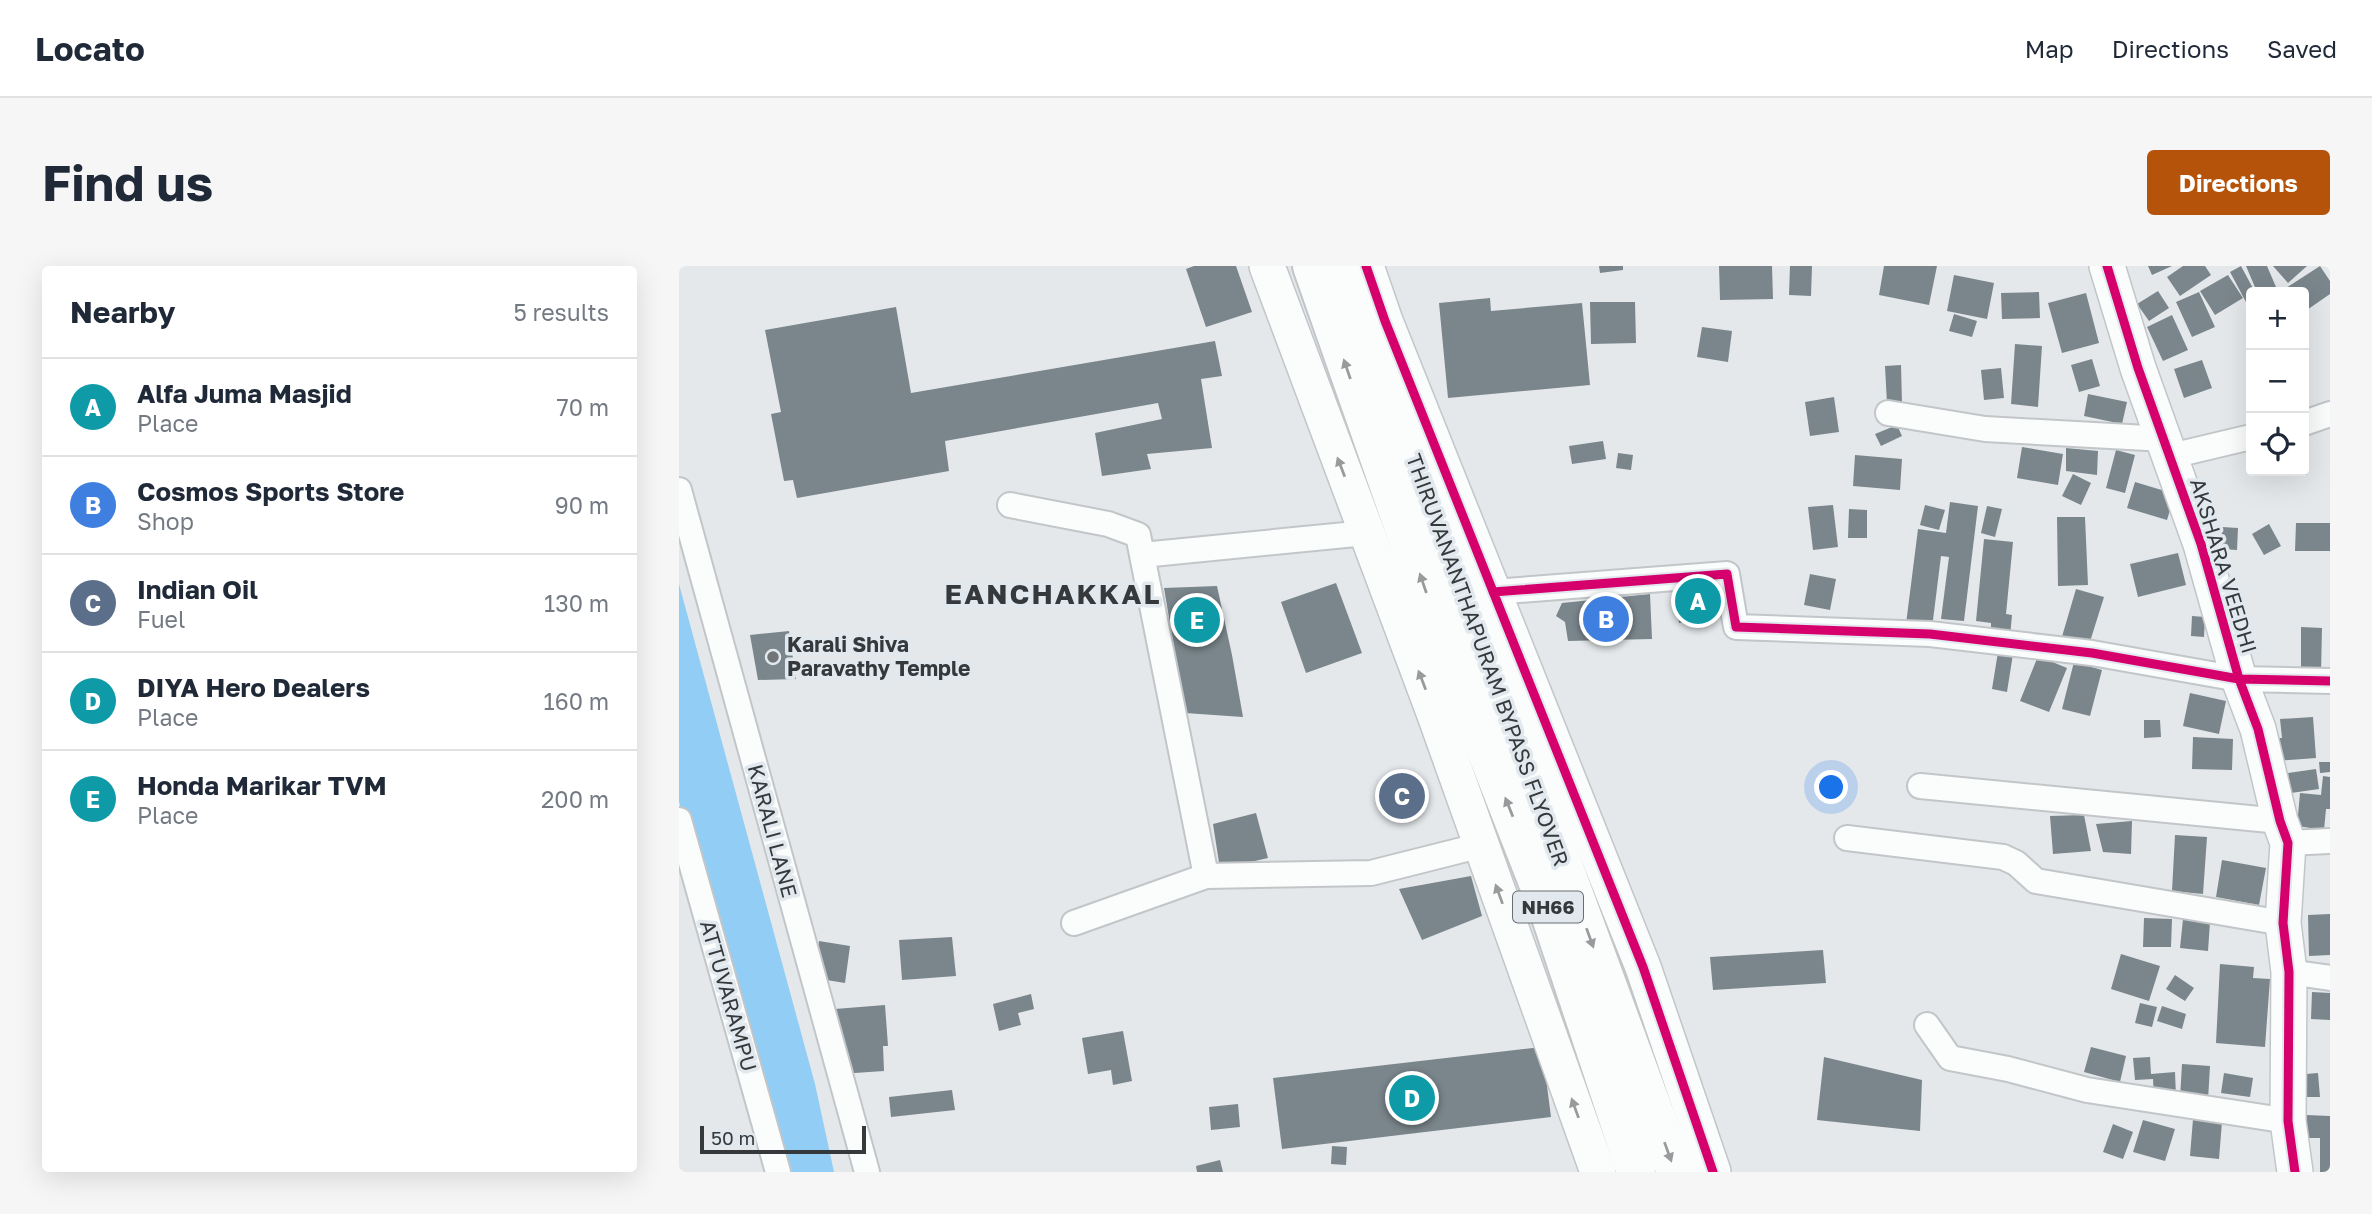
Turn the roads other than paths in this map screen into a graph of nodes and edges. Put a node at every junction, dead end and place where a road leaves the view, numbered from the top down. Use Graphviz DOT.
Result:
graph roads {
  1 [pos="1268,266"];
  2 [pos="1312,266"];
  3 [pos="1343,266"];
  4 [pos="1366,266"];
  5 [pos="2107,266"];
  6 [pos="1888,413"];
  7 [pos="2330,414"];
  8 [pos="2309,421"];
  9 [pos="2246,438"];
  10 [pos="2168,447"];
  11 [pos="679,490"];
  12 [pos="1010,505"];
  13 [pos="1366,533"];
  14 [pos="1142,555"];
  15 [pos="1493,592"];
  16 [pos="2239,679"];
  17 [pos="2330,681"];
  18 [pos="1920,786"];
  19 [pos="679,820"];
  20 [pos="2284,832"];
  21 [pos="1847,838"];
  22 [pos="2330,841"];
  23 [pos="1482,845"];
  24 [pos="1206,876"];
  25 [pos="1074,923"];
  26 [pos="2283,923"];
  27 [pos="2289,972"];
  28 [pos="2330,978"];
  29 [pos="1927,1025"];
  30 [pos="2288,1121"];
  31 [pos="778,1172"];
  32 [pos="867,1172"];
  33 [pos="1598,1172"];
  34 [pos="1636,1172"];
  35 [pos="1676,1172"];
  36 [pos="1713,1172"];
  37 [pos="2295,1172"];
  13 -- 1 [label="street, one-way"];
  34 -- 2 [label="highway, THIRUVANANTHAPURAM BYPASS FLYOVER / NH66, one-way"];
  3 -- 35 [label="highway, THIRUVANANTHAPURAM BYPASS FLYOVER / NH66, one-way"];
  4 -- 15 [label="street"];
  5 -- 10 [label="street, AKSHARA VEEDHI"];
  6 -- 10 [label="street"];
  7 -- 8 [label="street"];
  9 -- 10 [label="street"];
  10 -- 16 [label="street, AKSHARA VEEDHI"];
  11 -- 32 [label="street, KARALI LANE"];
  12 -- 14 [label="street"];
  13 -- 14 [label="street"];
  23 -- 13 [label="street, one-way"];
  14 -- 24 [label="street"];
  15 -- 16 [label="street"];
  15 -- 36 [label="street"];
  16 -- 17 [label="street"];
  16 -- 20 [label="street, AKSHARA VEEDHI"];
  18 -- 20 [label="street"];
  19 -- 31 [label="street, ATTUVARAMPU"];
  20 -- 22 [label="street"];
  20 -- 26 [label="street, AKSHARA VEEDHI"];
  21 -- 26 [label="street"];
  23 -- 24 [label="street"];
  33 -- 23 [label="street, one-way"];
  24 -- 25 [label="street"];
  26 -- 27 [label="street, AKSHARA VEEDHI"];
  27 -- 28 [label="street"];
  27 -- 30 [label="street, AKSHARA VEEDHI"];
  29 -- 30 [label="street"];
  30 -- 37 [label="street, AKSHARA VEEDHI"];
}
